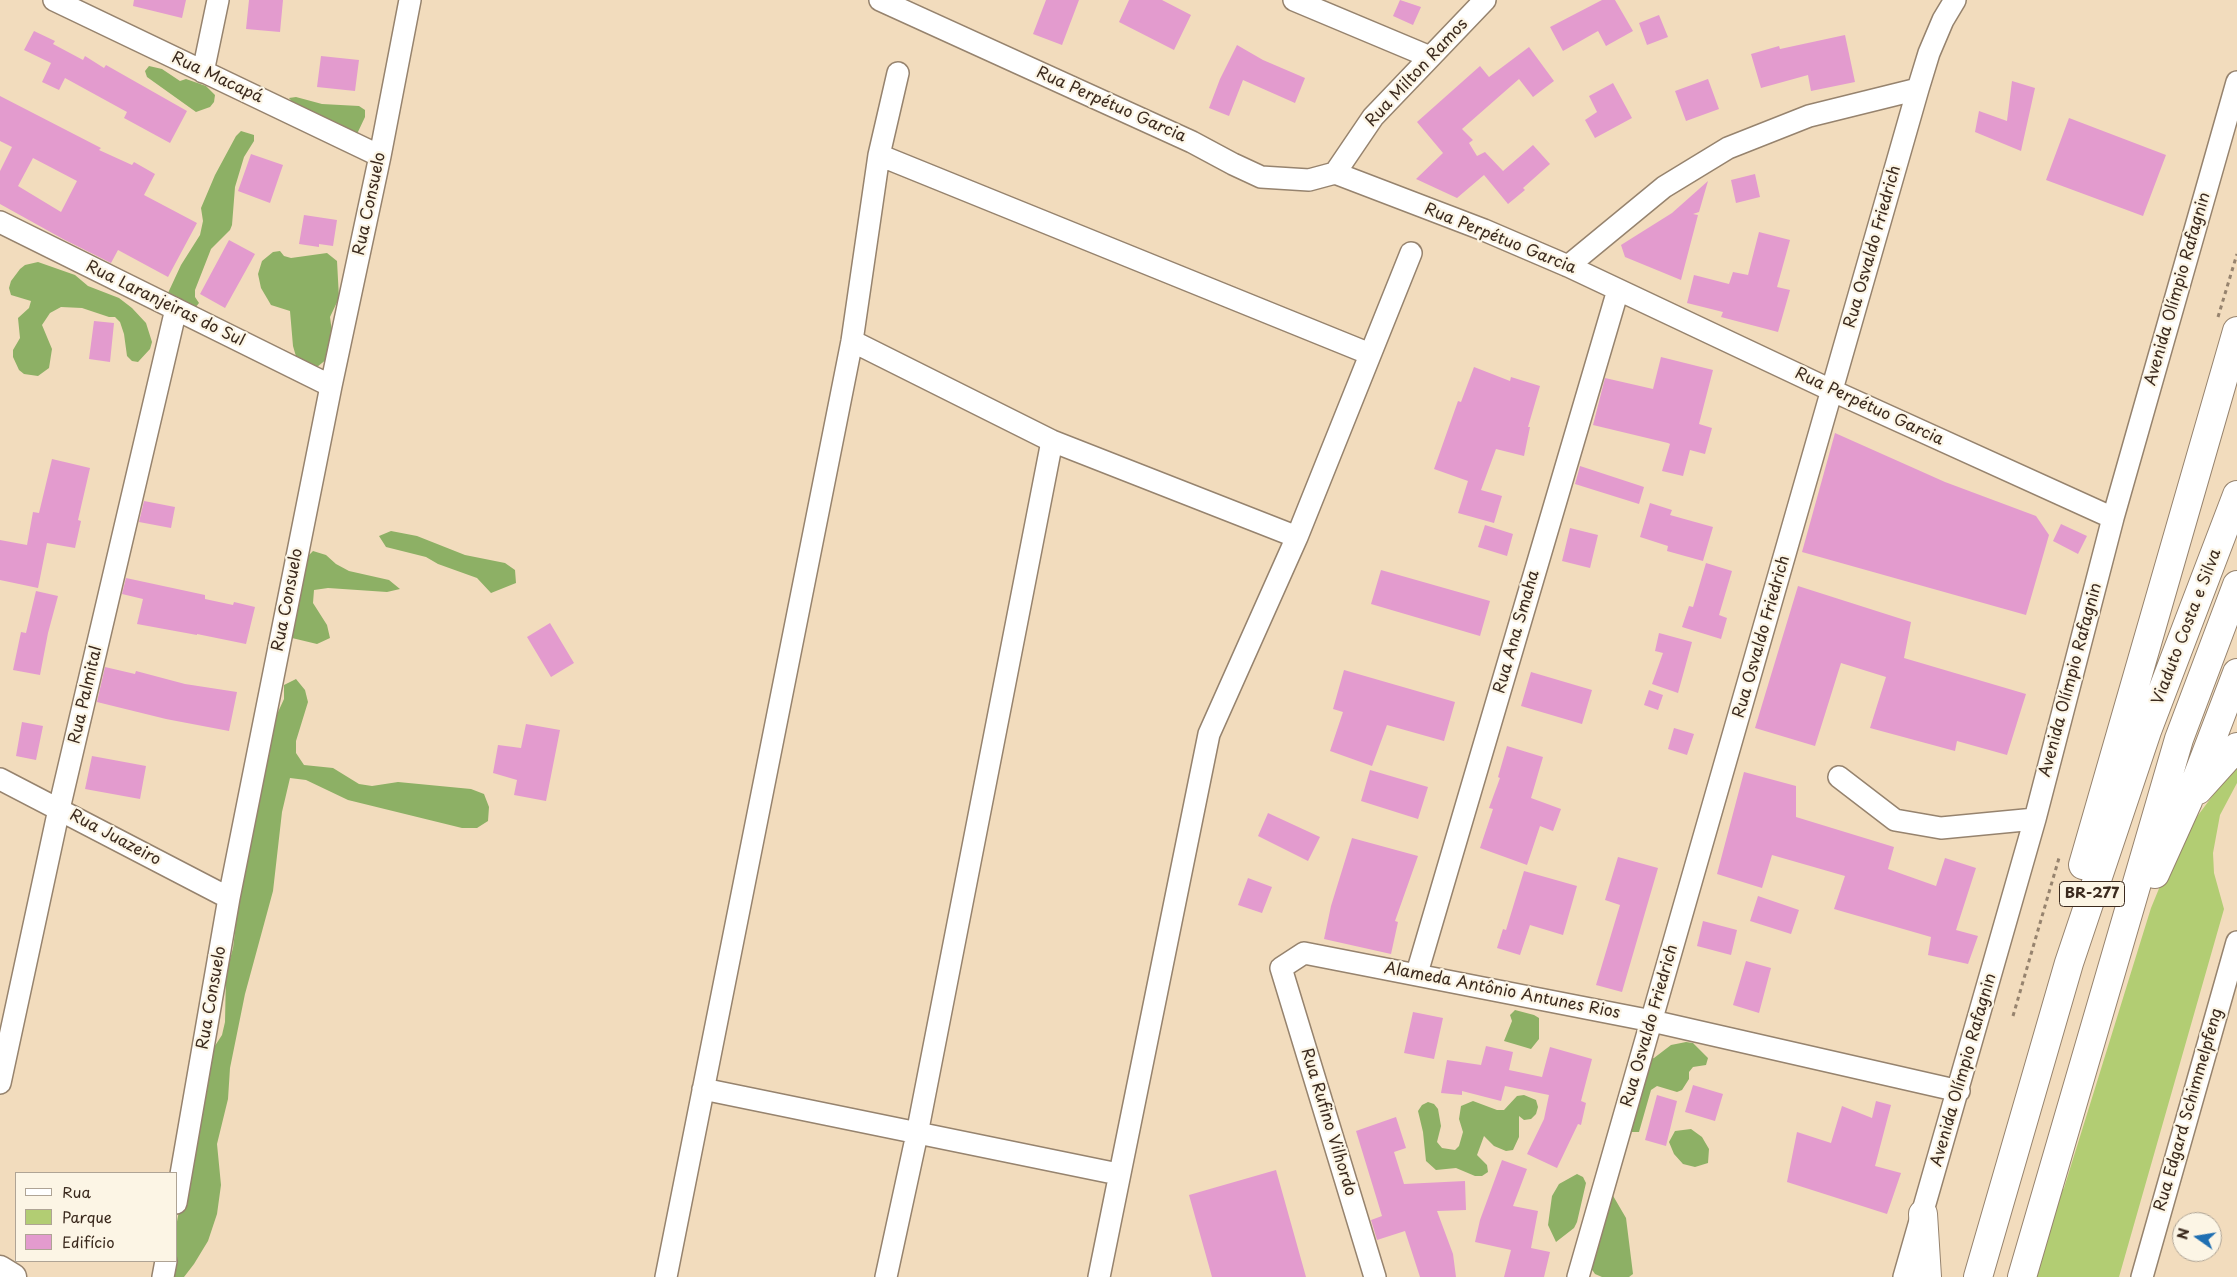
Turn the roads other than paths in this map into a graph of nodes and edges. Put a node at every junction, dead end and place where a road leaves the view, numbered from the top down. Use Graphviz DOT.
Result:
graph roads {
  1 [pos="54,0"];
  2 [pos="218,0"];
  3 [pos="410,0"];
  4 [pos="880,0"];
  5 [pos="1294,0"];
  6 [pos="1486,0"];
  7 [pos="1955,0"];
  8 [pos="1430,57"];
  9 [pos="203,72"];
  10 [pos="898,73"];
  11 [pos="2237,82"];
  12 [pos="1918,89"];
  13 [pos="879,155"];
  14 [pos="380,156"];
  15 [pos="1335,173"];
  16 [pos="0,222"];
  17 [pos="1410,253"];
  18 [pos="1568,266"];
  19 [pos="1618,290"];
  20 [pos="176,309"];
  21 [pos="2237,331"];
  22 [pos="852,341"];
  23 [pos="1370,354"];
  24 [pos="331,386"];
  25 [pos="1833,391"];
  26 [pos="1052,441"];
  27 [pos="2237,495"];
  28 [pos="2113,518"];
  29 [pos="1297,537"];
  30 [pos="2237,585"];
  31 [pos="2237,673"];
  32 [pos="2237,747"];
  33 [pos="1839,778"];
  34 [pos="0,779"];
  35 [pos="2188,801"];
  36 [pos="60,809"];
  37 [pos="2035,819"];
  38 [pos="229,898"];
  39 [pos="2237,942"];
  40 [pos="2118,954"];
  41 [pos="2069,963"];
  42 [pos="1281,968"];
  43 [pos="1416,973"];
  44 [pos="1652,1020"];
  45 [pos="0,1082"];
  46 [pos="703,1089"];
  47 [pos="1959,1092"];
  48 [pos="917,1134"];
  49 [pos="1118,1174"];
  50 [pos="178,1191"];
  51 [pos="1923,1214"];
  52 [pos="166,1262"];
  53 [pos="0,1269"];
  54 [pos="13,1277"];
  55 [pos="163,1277"];
  56 [pos="666,1277"];
  57 [pos="886,1277"];
  58 [pos="1099,1277"];
  59 [pos="1375,1277"];
  60 [pos="1578,1277"];
  61 [pos="1904,1277"];
  62 [pos="1926,1277"];
  63 [pos="1978,1277"];
  64 [pos="2022,1277"];
  65 [pos="2142,1277"];
  1 -- 9 [label="street, Rua Macapá"];
  2 -- 9 [label="street"];
  3 -- 14 [label="street, Rua Consuelo"];
  4 -- 15 [label="street, Rua Perpétuo Garcia"];
  5 -- 8 [label="street"];
  6 -- 8 [label="street, Rua Milton Ramos"];
  7 -- 12 [label="street, Rua Osvaldo Friedrich"];
  8 -- 15 [label="street, Rua Milton Ramos"];
  9 -- 14 [label="street, Rua Macapá"];
  10 -- 13 [label="street"];
  11 -- 28 [label="street, Avenida Olímpio Rafagnin"];
  12 -- 18 [label="street"];
  12 -- 25 [label="street, Rua Osvaldo Friedrich"];
  13 -- 22 [label="street"];
  13 -- 23 [label="street"];
  14 -- 24 [label="street, Rua Consuelo"];
  15 -- 18 [label="street, Rua Perpétuo Garcia"];
  16 -- 20 [label="street, Rua Laranjeiras do Sul"];
  17 -- 23 [label="street"];
  18 -- 19 [label="street, Rua Perpétuo Garcia"];
  19 -- 25 [label="street, Rua Perpétuo Garcia"];
  19 -- 43 [label="street, Rua Ana Smaha"];
  20 -- 24 [label="street, Rua Laranjeiras do Sul"];
  20 -- 36 [label="street, Rua Palmital"];
  21 -- 41 [label="highway"];
  22 -- 26 [label="street"];
  22 -- 46 [label="street"];
  23 -- 29 [label="street"];
  24 -- 38 [label="street, Rua Consuelo"];
  25 -- 28 [label="street, Rua Perpétuo Garcia"];
  25 -- 44 [label="street, Rua Osvaldo Friedrich"];
  26 -- 29 [label="street"];
  26 -- 48 [label="street"];
  27 -- 41 [label="highway, Viaduto Costa e Silva / BR-277"];
  28 -- 37 [label="street, Avenida Olímpio Rafagnin"];
  29 -- 49 [label="street"];
  30 -- 40 [label="highway, Viaduto Costa e Silva / BR-277"];
  31 -- 35 [label="highway"];
  32 -- 35 [label="highway"];
  33 -- 37 [label="street"];
  34 -- 36 [label="street, Rua Juazeiro"];
  35 -- 40 [label="highway"];
  36 -- 38 [label="street, Rua Juazeiro"];
  36 -- 45 [label="street, Rua Palmital"];
  37 -- 47 [label="street, Avenida Olímpio Rafagnin"];
  38 -- 50 [label="street, Rua Consuelo"];
  39 -- 65 [label="street, Rua Edgard Schimmelpfeng"];
  40 -- 64 [label="highway, BR-277"];
  41 -- 63 [label="highway, BR-277"];
  42 -- 43 [label="street, Alameda Antônio Antunes Rios"];
  42 -- 59 [label="street, Rua Rufino Vilhordo"];
  43 -- 44 [label="street, Alameda Antônio Antunes Rios"];
  44 -- 47 [label="street, Alameda Antônio Antunes Rios"];
  44 -- 60 [label="street, Rua Osvaldo Friedrich"];
  46 -- 48 [label="street"];
  46 -- 56 [label="street"];
  47 -- 51 [label="street, Avenida Olímpio Rafagnin"];
  48 -- 49 [label="street"];
  48 -- 57 [label="street"];
  49 -- 58 [label="street"];
  51 -- 61 [label="street, Avenida Olímpio Rafagnin"];
  51 -- 62 [label="highway"];
  52 -- 55 [label="street"];
  53 -- 54 [label="main road"];
}
